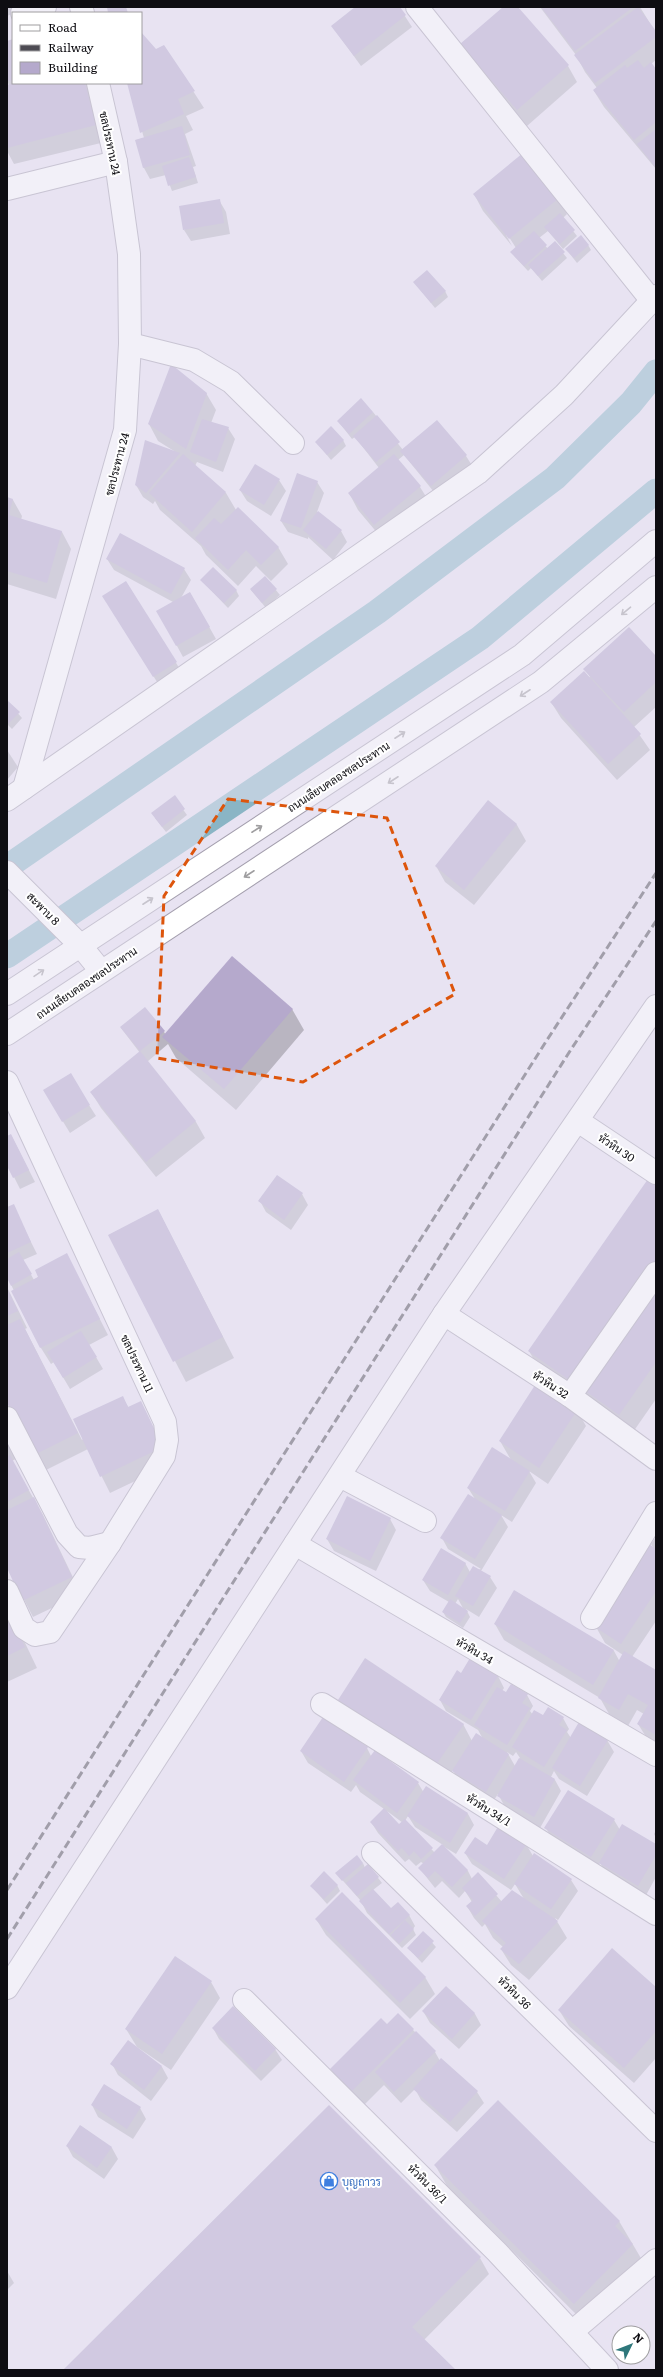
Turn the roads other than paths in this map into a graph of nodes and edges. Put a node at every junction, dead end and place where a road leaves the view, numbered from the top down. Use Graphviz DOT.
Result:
graph roads {
  1 [pos="45,7"];
  2 [pos="417,7"];
  3 [pos="26,12"];
  4 [pos="98,84"];
  5 [pos="116,162"];
  6 [pos="7,189"];
  7 [pos="654,298"];
  8 [pos="130,344"];
  9 [pos="293,444"];
  10 [pos="656,541"];
  11 [pos="656,586"];
  12 [pos="16,794"];
  13 [pos="7,872"];
  14 [pos="80,945"];
  15 [pos="101,972"];
  16 [pos="7,994"];
  17 [pos="656,1006"];
  18 [pos="7,1034"];
  19 [pos="9,1094"];
  20 [pos="578,1121"];
  21 [pos="656,1173"];
  22 [pos="656,1274"];
  23 [pos="444,1314"];
  24 [pos="570,1396"];
  25 [pos="7,1418"];
  26 [pos="656,1458"];
  27 [pos="340,1476"];
  28 [pos="656,1513"];
  29 [pos="424,1522"];
  30 [pos="110,1543"];
  31 [pos="295,1544"];
  32 [pos="7,1591"];
  33 [pos="592,1618"];
  34 [pos="322,1704"];
  35 [pos="656,1755"];
  36 [pos="373,1853"];
  37 [pos="656,1914"];
  38 [pos="7,1988"];
  39 [pos="244,2000"];
  40 [pos="656,2131"];
  41 [pos="656,2260"];
  42 [pos="573,2331"];
  43 [pos="607,2370"];
  1 -- 3 [label="street"];
  2 -- 7 [label="street"];
  4 -- 5 [label="street, ชลประทาน 24"];
  5 -- 6 [label="street"];
  5 -- 8 [label="street, ชลประทาน 24"];
  7 -- 12 [label="street"];
  8 -- 9 [label="street"];
  8 -- 12 [label="street, ชลประทาน 24"];
  14 -- 10 [label="street, ถนนเลียบคลองชลประทาน, one-way"];
  11 -- 15 [label="street, ถนนเลียบคลองชลประทาน, one-way"];
  13 -- 14 [label="street, สะพาน 8"];
  14 -- 15 [label="street, สะพาน 8"];
  16 -- 14 [label="street, ถนนเลียบคลองชลประทาน, one-way"];
  15 -- 18 [label="street, ถนนเลียบคลองชลประทาน"];
  17 -- 20 [label="street"];
  19 -- 30 [label="street, ชลประทาน 11"];
  20 -- 21 [label="street, หัวหิน 30"];
  20 -- 23 [label="street"];
  22 -- 24 [label="street"];
  23 -- 24 [label="street, หัวหิน 32"];
  23 -- 27 [label="street"];
  24 -- 26 [label="street, หัวหิน 32"];
  25 -- 30 [label="street"];
  27 -- 29 [label="street"];
  27 -- 31 [label="street"];
  28 -- 33 [label="street"];
  30 -- 32 [label="street, ชลประทาน 11"];
  31 -- 35 [label="street, หัวหิน 34"];
  31 -- 38 [label="street"];
  34 -- 37 [label="street, หัวหิน 34/1"];
  36 -- 40 [label="street, หัวหิน 36"];
  39 -- 42 [label="street, หัวหิน 36/1"];
  41 -- 42 [label="street"];
  42 -- 43 [label="street, หัวหิน 36/1"];
}
